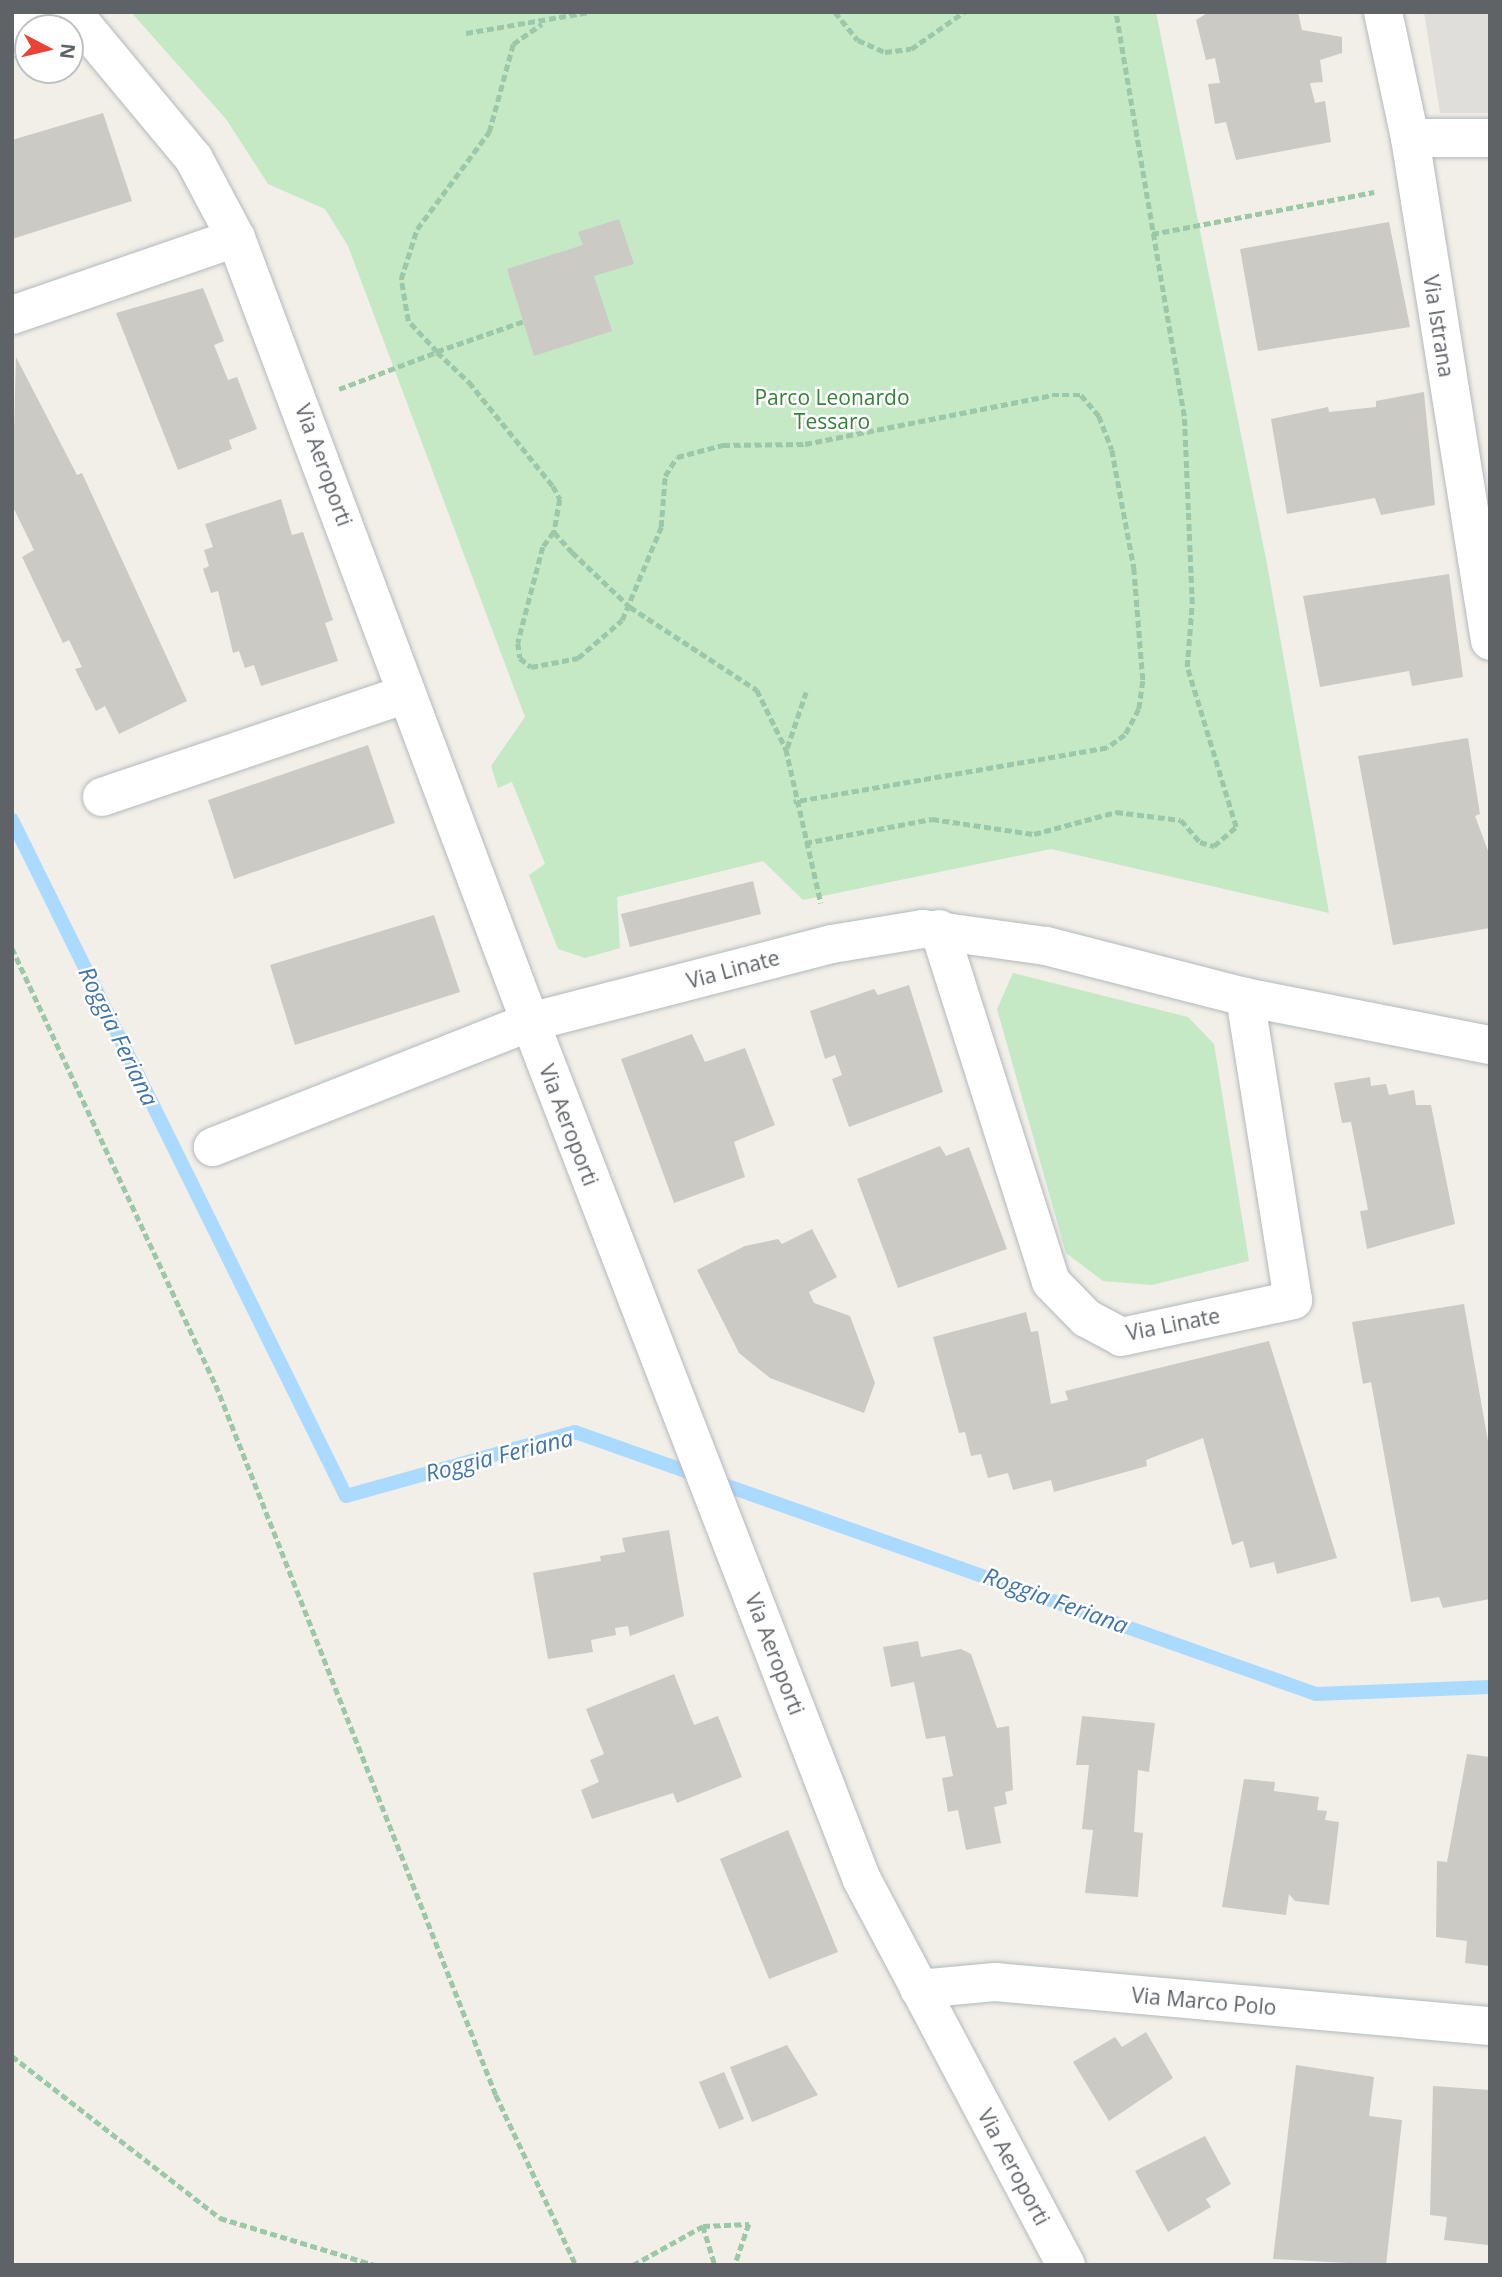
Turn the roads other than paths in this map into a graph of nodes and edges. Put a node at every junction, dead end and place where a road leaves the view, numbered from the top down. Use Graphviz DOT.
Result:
graph roads {
  1 [pos="50,12"];
  2 [pos="72,12"];
  3 [pos="1382,12"];
  4 [pos="12,37"];
  5 [pos="1410,138"];
  6 [pos="1490,138"];
  7 [pos="236,238"];
  8 [pos="12,315"];
  9 [pos="1485,594"];
  10 [pos="1490,641"];
  11 [pos="406,694"];
  12 [pos="102,797"];
  13 [pos="939,929"];
  14 [pos="1245,997"];
  15 [pos="530,1022"];
  16 [pos="1490,1045"];
  17 [pos="213,1146"];
  18 [pos="919,1989"];
  19 [pos="1490,2026"];
  20 [pos="1066,2265"];
  1 -- 4 [label="street"];
  2 -- 7 [label="street, Via Aeroporti"];
  3 -- 5 [label="street, Via Istrana"];
  5 -- 6 [label="street"];
  5 -- 9 [label="street, Via Istrana"];
  7 -- 8 [label="street"];
  7 -- 11 [label="street, Via Aeroporti"];
  9 -- 10 [label="street, Via Istrana"];
  11 -- 12 [label="street"];
  11 -- 15 [label="street, Via Aeroporti"];
  13 -- 14 [label="street, Via Linate"];
  13 -- 14 [label="street, Via Linate"];
  13 -- 15 [label="street, Via Linate"];
  14 -- 16 [label="street, Via Linate"];
  15 -- 17 [label="street"];
  15 -- 18 [label="street, Via Aeroporti"];
  18 -- 19 [label="street, Via Marco Polo"];
  18 -- 20 [label="street, Via Aeroporti"];
}
